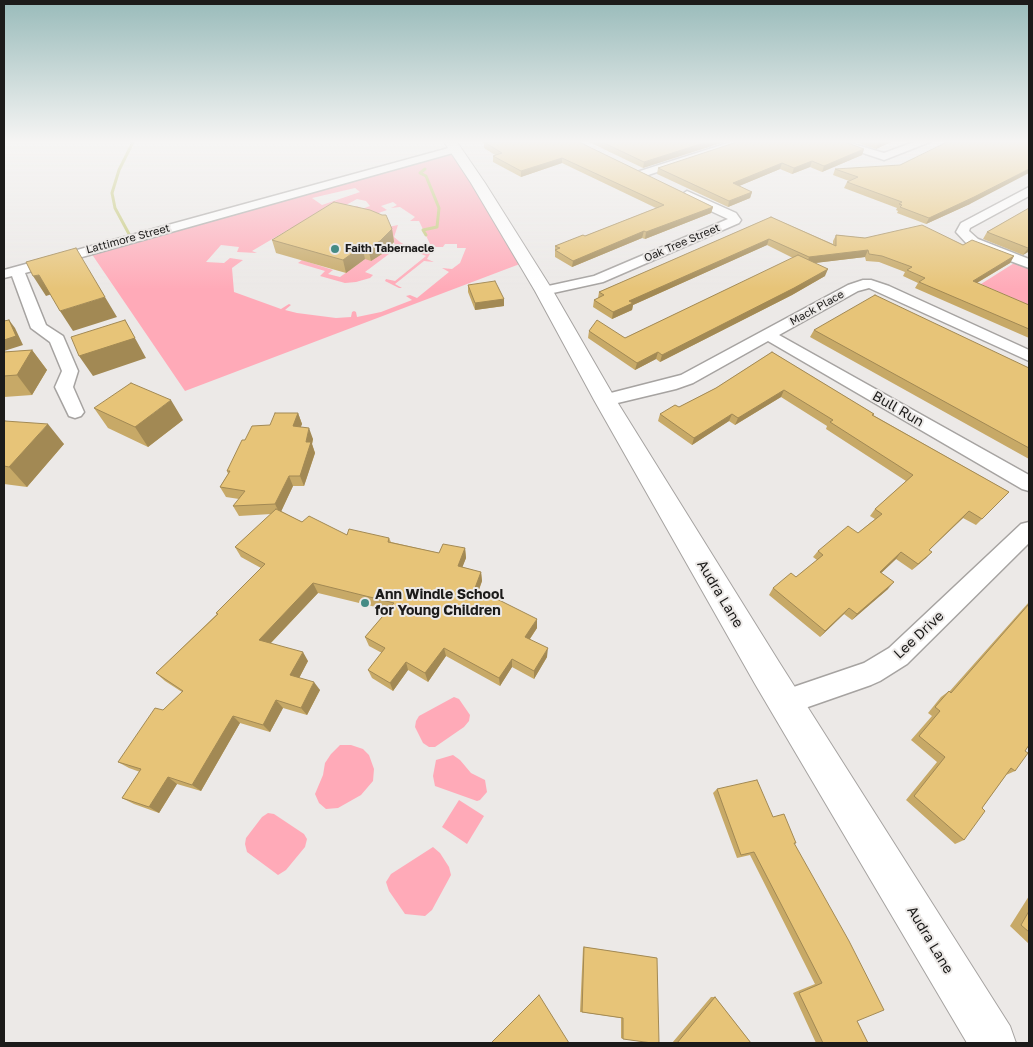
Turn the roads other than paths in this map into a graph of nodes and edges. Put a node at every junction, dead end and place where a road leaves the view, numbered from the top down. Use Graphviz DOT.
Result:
graph roads {
  1 [pos="295,191"];
  2 [pos="481,191"];
  3 [pos="677,191"];
  4 [pos="1029,192"];
  5 [pos="1029,264"];
  6 [pos="10,272"];
  7 [pos="544,291"];
  8 [pos="768,335"];
  9 [pos="1029,356"];
  10 [pos="605,400"];
  11 [pos="75,412"];
  12 [pos="1029,484"];
  13 [pos="1029,530"];
  14 [pos="785,702"];
  15 [pos="993,1043"];
  1 -- 6 [label="street, Lattimore Street"];
  2 -- 7 [label="street, Audra Lane"];
  3 -- 7 [label="street, Oak Tree Street"];
  4 -- 5 [label="street"];
  6 -- 11 [label="street"];
  7 -- 10 [label="street, Audra Lane"];
  8 -- 9 [label="street, Mack Place"];
  8 -- 10 [label="street, Mack Place"];
  8 -- 12 [label="street, Bull Run"];
  10 -- 14 [label="street, Audra Lane"];
  13 -- 14 [label="street, Lee Drive"];
  14 -- 15 [label="street, Audra Lane"];
}
